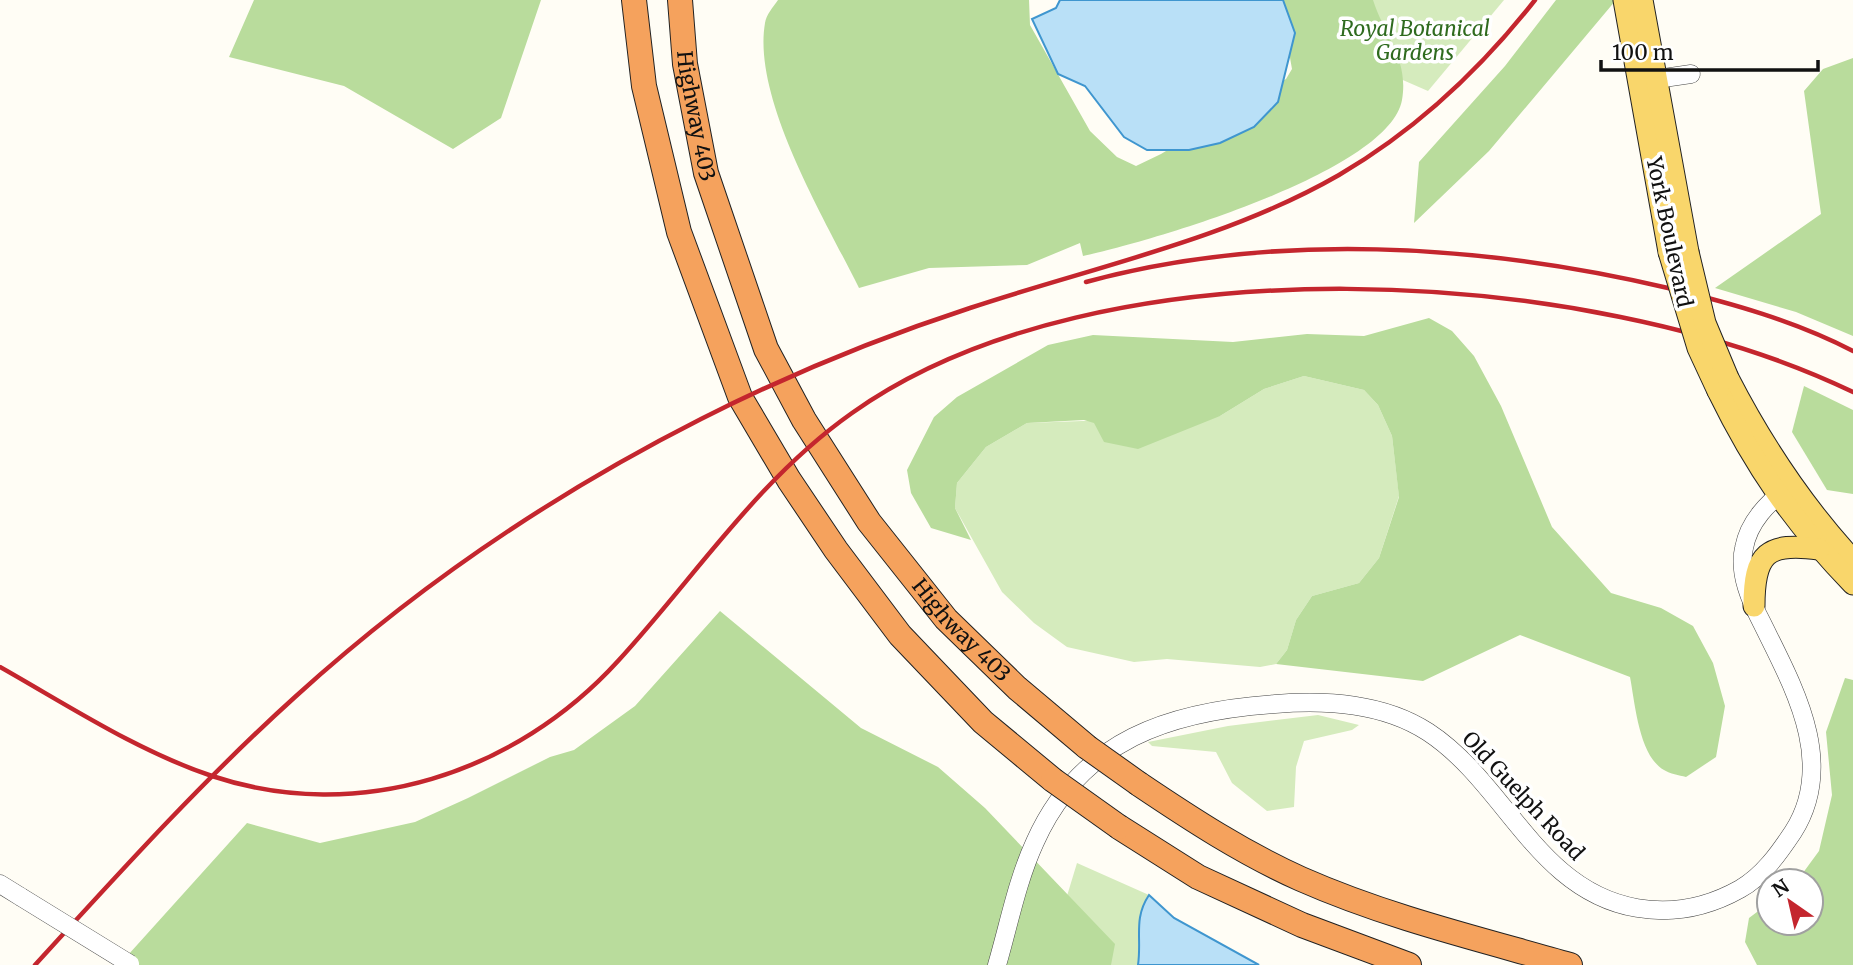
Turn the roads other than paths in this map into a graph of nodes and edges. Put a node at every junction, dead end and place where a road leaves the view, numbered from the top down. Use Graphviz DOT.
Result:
graph roads {
  1 [pos="634,0"];
  2 [pos="680,0"];
  3 [pos="1624,0"];
  4 [pos="1642,0"];
  5 [pos="1691,74"];
  6 [pos="1648,80"];
  7 [pos="1783,491"];
  8 [pos="1819,550"];
  9 [pos="1853,560"];
  10 [pos="1853,584"];
  11 [pos="1754,607"];
  12 [pos="0,884"];
  13 [pos="131,964"];
  14 [pos="1403,964"];
  15 [pos="997,965"];
  16 [pos="1570,965"];
  1 -- 14 [label="highway, Highway 403, bridge"];
  2 -- 16 [label="highway, Highway 403, bridge"];
  3 -- 6 [label="main road, York Boulevard"];
  4 -- 6 [label="main road, York Boulevard"];
  5 -- 6 [label="street"];
  6 -- 7 [label="main road, York Boulevard, bridge"];
  7 -- 8 [label="main road, York Boulevard"];
  7 -- 9 [label="main road, York Boulevard"];
  7 -- 11 [label="street, Old Guelph Road"];
  8 -- 10 [label="main road, York Boulevard"];
  8 -- 11 [label="main road"];
  11 -- 15 [label="street, Old Guelph Road"];
  12 -- 13 [label="street, bridge"];
}
